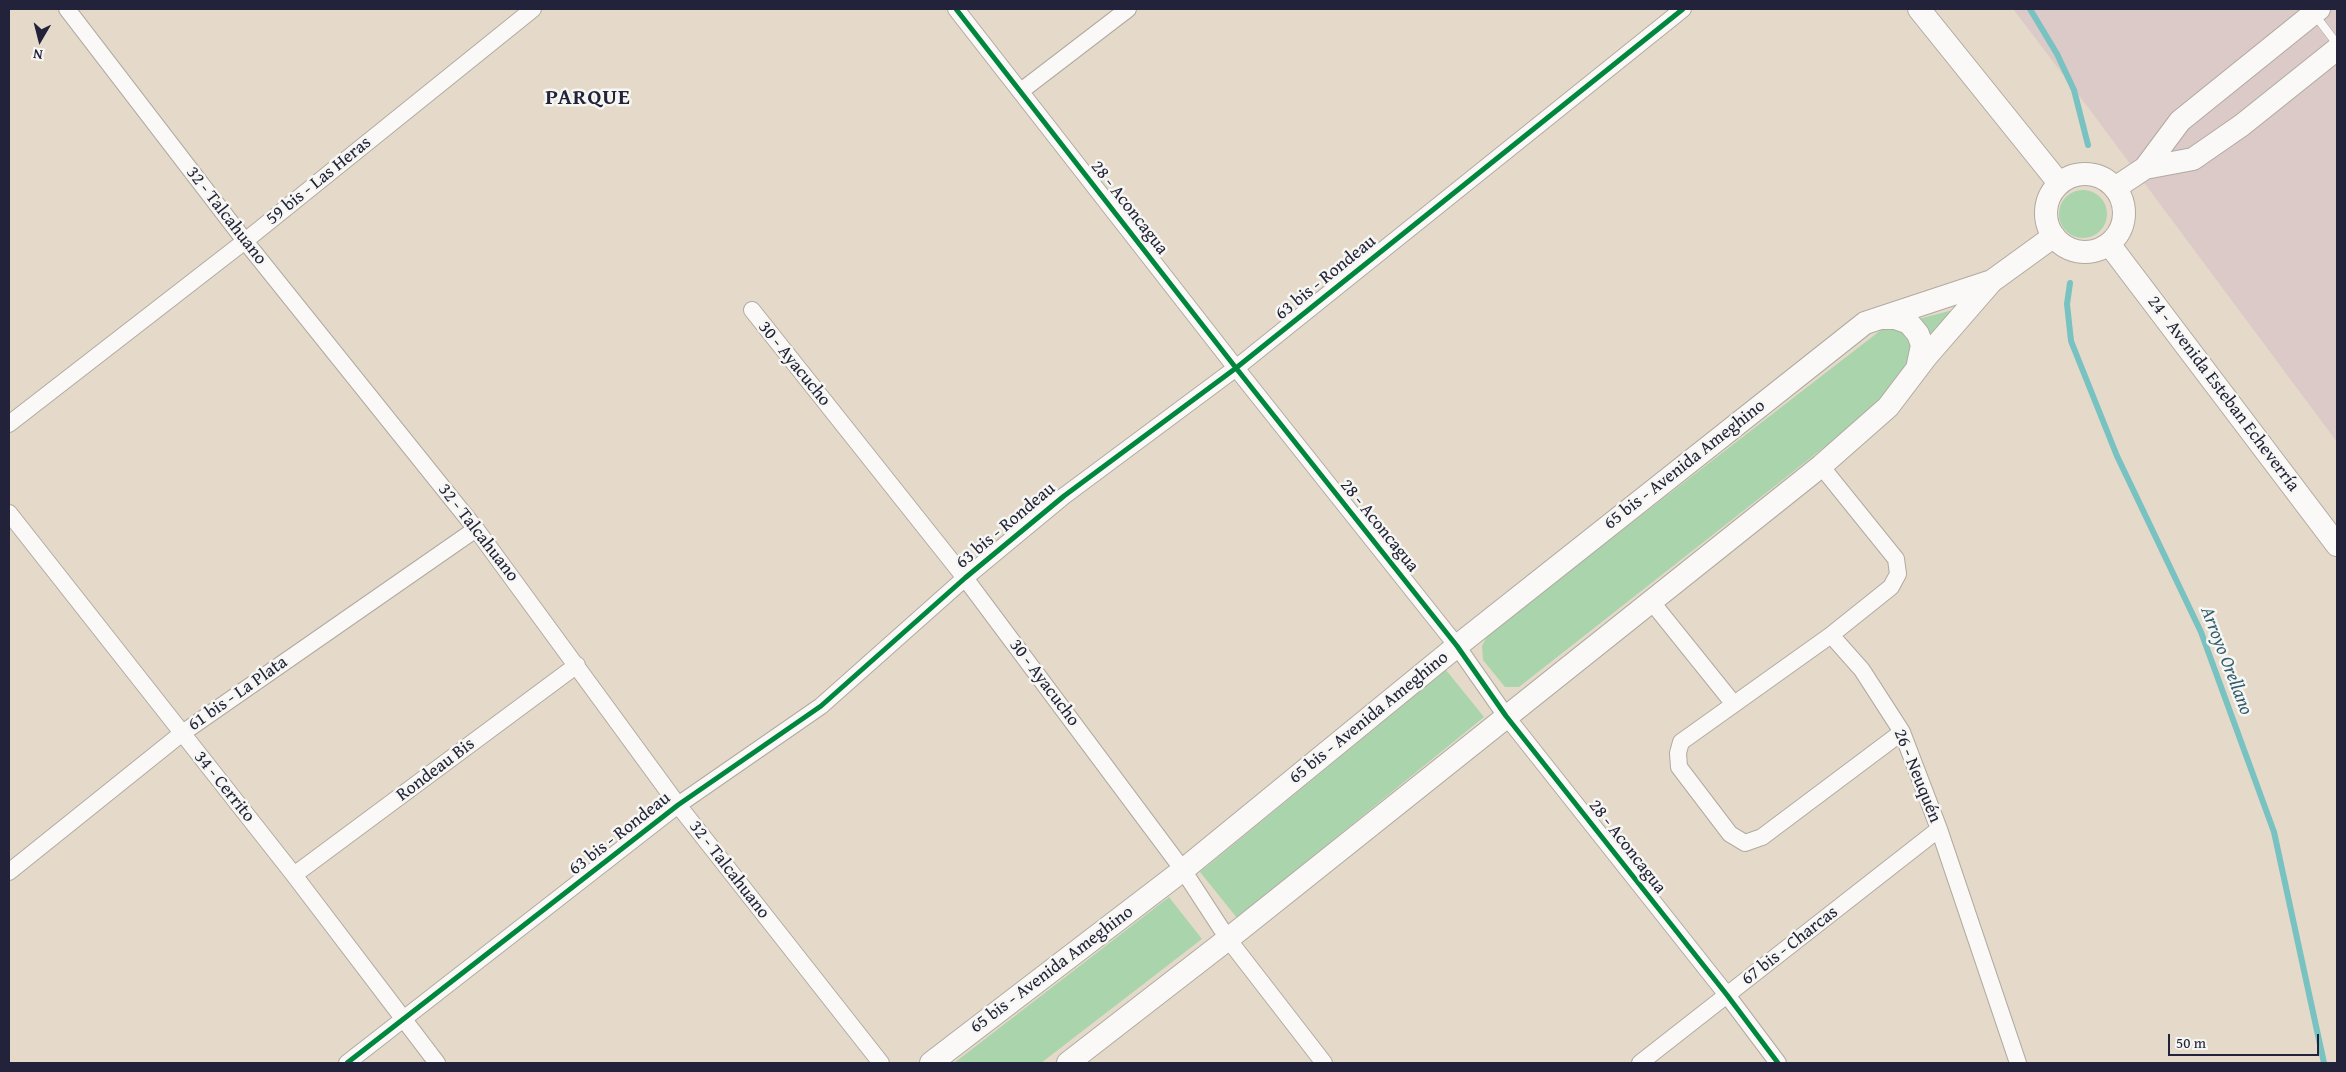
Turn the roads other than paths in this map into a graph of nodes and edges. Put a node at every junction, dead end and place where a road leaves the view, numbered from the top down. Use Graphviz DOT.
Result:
graph roads {
  1 [pos="67,9"];
  2 [pos="956,9"];
  3 [pos="1128,9"];
  4 [pos="1683,9"];
  5 [pos="1920,9"];
  6 [pos="2314,10"];
  7 [pos="523,12"];
  8 [pos="2337,44"];
  9 [pos="2337,48"];
  10 [pos="1020,91"];
  11 [pos="2145,168"];
  12 [pos="2059,184"];
  13 [pos="2115,188"];
  14 [pos="2054,236"];
  15 [pos="244,241"];
  16 [pos="2109,244"];
  17 [pos="1992,281"];
  18 [pos="752,310"];
  19 [pos="1876,318"];
  20 [pos="1236,368"];
  21 [pos="1917,369"];
  22 [pos="9,424"];
  23 [pos="1821,466"];
  24 [pos="9,513"];
  25 [pos="476,529"];
  26 [pos="2337,545"];
  27 [pos="965,578"];
  28 [pos="1651,601"];
  29 [pos="1831,635"];
  30 [pos="1457,646"];
  31 [pos="577,665"];
  32 [pos="1733,702"];
  33 [pos="1506,716"];
  34 [pos="1902,732"];
  35 [pos="182,734"];
  36 [pos="678,805"];
  37 [pos="1939,829"];
  38 [pos="1183,870"];
  39 [pos="9,872"];
  40 [pos="294,875"];
  41 [pos="1228,938"];
  42 [pos="1727,995"];
  43 [pos="404,1020"];
  44 [pos="347,1063"];
  45 [pos="437,1063"];
  46 [pos="881,1063"];
  47 [pos="930,1063"];
  48 [pos="1068,1063"];
  49 [pos="1324,1063"];
  50 [pos="1640,1063"];
  51 [pos="1778,1063"];
  52 [pos="2018,1063"];
  1 -- 15 [label="street, 32 - Talcahuano"];
  2 -- 10 [label="street, 28 - Aconcagua"];
  3 -- 10 [label="street"];
  4 -- 20 [label="street, 63 bis - Rondeau"];
  5 -- 12 [label="main road"];
  6 -- 8 [label="lane"];
  6 -- 11 [label="main road"];
  7 -- 15 [label="street, 59 bis - Las Heras"];
  9 -- 11 [label="main road"];
  10 -- 20 [label="street, 28 - Aconcagua"];
  11 -- 13 [label="main road"];
  12 -- 13 [label="main road"];
  12 -- 14 [label="main road"];
  13 -- 16 [label="main road"];
  14 -- 16 [label="main road"];
  14 -- 17 [label="main road, 65 bis - Avenida Ameghino"];
  15 -- 22 [label="street, 59 bis - Las Heras"];
  15 -- 25 [label="street, 32 - Talcahuano"];
  16 -- 26 [label="main road, 24 - Avenida Esteban Echeverría"];
  17 -- 19 [label="main road, 65 bis - Avenida Ameghino"];
  17 -- 21 [label="main road, 65 bis - Avenida Ameghino"];
  18 -- 27 [label="street, 30 - Ayacucho"];
  19 -- 21 [label="main road"];
  19 -- 30 [label="main road, 65 bis - Avenida Ameghino"];
  20 -- 27 [label="street, 63 bis - Rondeau"];
  20 -- 30 [label="street, 28 - Aconcagua"];
  21 -- 23 [label="main road, 65 bis - Avenida Ameghino"];
  23 -- 28 [label="main road, 65 bis - Avenida Ameghino"];
  23 -- 29 [label="street"];
  24 -- 35 [label="street, 34 - Cerrito"];
  25 -- 31 [label="street, 32 - Talcahuano"];
  25 -- 35 [label="street, 61 bis - La Plata"];
  27 -- 36 [label="street, 63 bis - Rondeau"];
  27 -- 38 [label="street, 30 - Ayacucho"];
  28 -- 32 [label="street"];
  28 -- 33 [label="main road, 65 bis - Avenida Ameghino"];
  29 -- 32 [label="street"];
  29 -- 34 [label="street, 26 - Neuquén"];
  30 -- 33 [label="street, 28 - Aconcagua"];
  30 -- 38 [label="main road, 65 bis - Avenida Ameghino"];
  31 -- 36 [label="street, 32 - Talcahuano"];
  31 -- 40 [label="street, Rondeau Bis"];
  32 -- 34 [label="street"];
  33 -- 41 [label="main road, 65 bis - Avenida Ameghino"];
  33 -- 42 [label="street, 28 - Aconcagua"];
  34 -- 37 [label="street, 26 - Neuquén"];
  35 -- 39 [label="street, 61 bis - La Plata"];
  35 -- 40 [label="street, 34 - Cerrito"];
  36 -- 43 [label="street, 63 bis - Rondeau"];
  36 -- 46 [label="street, 32 - Talcahuano"];
  37 -- 42 [label="street, 67 bis - Charcas"];
  37 -- 52 [label="street, 26 - Neuquén"];
  38 -- 41 [label="street, 30 - Ayacucho"];
  38 -- 47 [label="main road, 65 bis - Avenida Ameghino"];
  40 -- 43 [label="street, 34 - Cerrito"];
  41 -- 48 [label="main road, 65 bis - Avenida Ameghino"];
  41 -- 49 [label="street, 30 - Ayacucho"];
  42 -- 50 [label="street, 67 bis - Charcas"];
  42 -- 51 [label="street, 28 - Aconcagua"];
  43 -- 44 [label="street, 63 bis - Rondeau"];
  43 -- 45 [label="street, 34 - Cerrito"];
}
